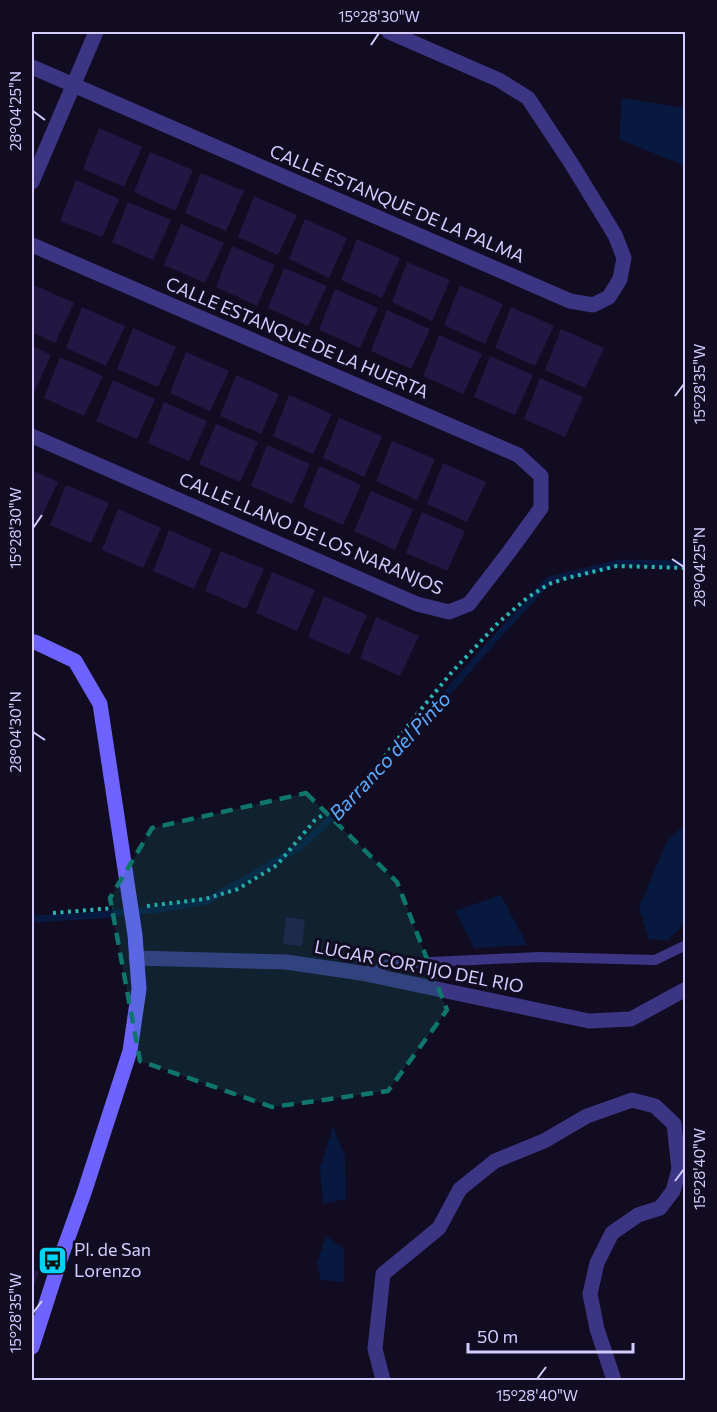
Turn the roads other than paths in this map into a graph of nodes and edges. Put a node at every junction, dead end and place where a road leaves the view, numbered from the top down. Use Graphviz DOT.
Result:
graph roads {
  1 [pos="96,32"];
  2 [pos="389,32"];
  3 [pos="32,67"];
  4 [pos="73,85"];
  5 [pos="32,182"];
  6 [pos="32,245"];
  7 [pos="32,436"];
  8 [pos="541,476"];
  9 [pos="32,642"];
  10 [pos="686,945"];
  11 [pos="136,958"];
  12 [pos="361,973"];
  13 [pos="686,989"];
  14 [pos="34,1330"];
  15 [pos="32,1347"];
  16 [pos="382,1380"];
  17 [pos="614,1380"];
  1 -- 4 [label="street"];
  2 -- 4 [label="street, CALLE ESTANQUE DE LA PALMA"];
  3 -- 4 [label="street, CALLE ESTANQUE DE LA PALMA"];
  4 -- 5 [label="street"];
  6 -- 8 [label="street, CALLE ESTANQUE DE LA HUERTA"];
  7 -- 8 [label="street, CALLE LLANO DE LOS NARANJOS"];
  9 -- 11 [label="street"];
  10 -- 12 [label="lane"];
  11 -- 12 [label="street, LUGAR CORTIJO DEL RIO"];
  11 -- 14 [label="street"];
  12 -- 13 [label="street, LUGAR CORTIJO DEL RIO"];
  14 -- 15 [label="street"];
  16 -- 17 [label="street"];
}
